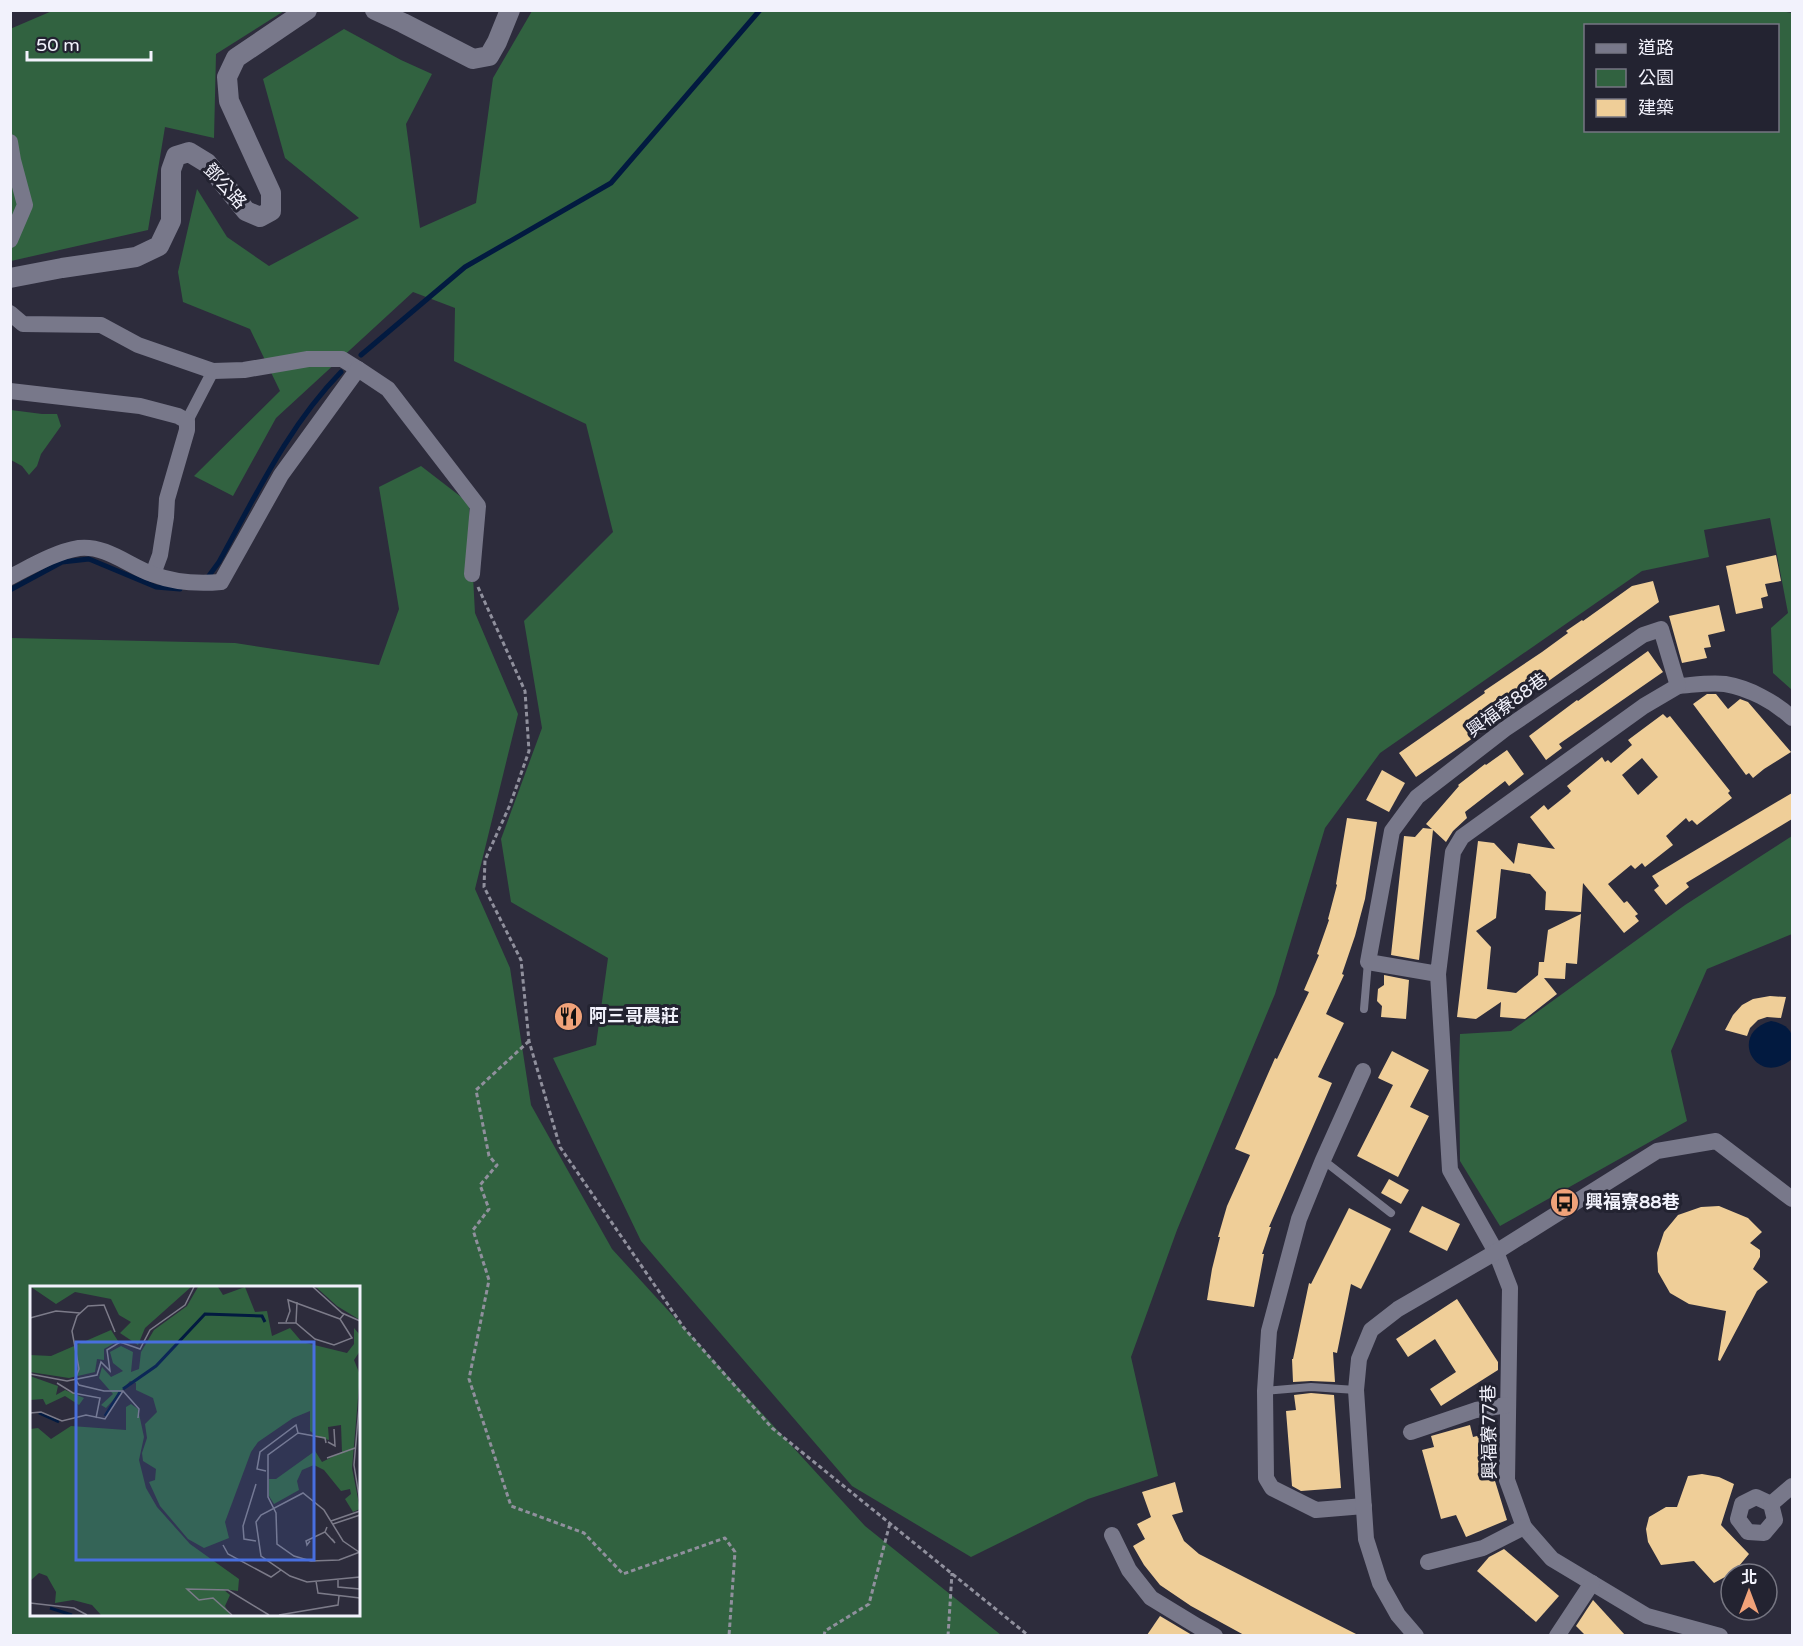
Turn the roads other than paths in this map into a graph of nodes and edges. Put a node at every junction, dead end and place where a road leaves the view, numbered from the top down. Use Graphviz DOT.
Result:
graph roads {
  1 [pos="307,10"];
  2 [pos="375,10"];
  3 [pos="510,10"];
  4 [pos="10,142"];
  5 [pos="10,240"];
  6 [pos="10,278"];
  7 [pos="10,313"];
  8 [pos="358,369"];
  9 [pos="213,371"];
  10 [pos="10,391"];
  11 [pos="187,421"];
  12 [pos="153,574"];
  13 [pos="472,574"];
  14 [pos="10,577"];
  15 [pos="1678,686"];
  16 [pos="1792,718"];
  17 [pos="1368,962"];
  18 [pos="1438,974"];
  19 [pos="1364,1009"];
  20 [pos="1363,1071"];
  21 [pos="1323,1160"];
  22 [pos="1792,1199"];
  23 [pos="1391,1213"];
  24 [pos="1496,1252"];
  25 [pos="1356,1390"];
  26 [pos="1265,1391"];
  27 [pos="1507,1405"];
  28 [pos="1411,1432"];
  29 [pos="1792,1486"];
  30 [pos="1771,1504"];
  31 [pos="1364,1506"];
  32 [pos="1524,1527"];
  33 [pos="1112,1535"];
  34 [pos="1428,1562"];
  35 [pos="1592,1583"];
  36 [pos="1194,1631"];
  37 [pos="1682,1631"];
  38 [pos="1215,1635"];
  39 [pos="1416,1635"];
  40 [pos="1557,1635"];
  41 [pos="1720,1635"];
  1 -- 6 [label="street, 鄧公路"];
  2 -- 3 [label="street"];
  4 -- 5 [label="street"];
  7 -- 9 [label="street"];
  8 -- 9 [label="street"];
  8 -- 12 [label="street"];
  8 -- 13 [label="street"];
  9 -- 11 [label="street"];
  10 -- 11 [label="street"];
  11 -- 12 [label="street"];
  12 -- 14 [label="street"];
  15 -- 16 [label="street"];
  15 -- 17 [label="street, 興福寮88巷"];
  15 -- 18 [label="street"];
  17 -- 18 [label="street"];
  17 -- 19 [label="lane"];
  18 -- 24 [label="street"];
  20 -- 21 [label="street"];
  21 -- 23 [label="lane"];
  21 -- 26 [label="street"];
  22 -- 24 [label="street"];
  24 -- 25 [label="street"];
  24 -- 27 [label="street, 興福寮77巷"];
  25 -- 26 [label="lane"];
  25 -- 31 [label="street"];
  26 -- 31 [label="street"];
  27 -- 28 [label="street"];
  27 -- 32 [label="street, 興福寮77巷"];
  29 -- 30 [label="street"];
  31 -- 39 [label="street"];
  32 -- 34 [label="street"];
  32 -- 35 [label="street, 興福寮77巷"];
  33 -- 36 [label="street"];
  35 -- 37 [label="street, 興福寮77巷"];
  35 -- 40 [label="street"];
  36 -- 38 [label="street"];
  37 -- 41 [label="street, 興福寮77巷"];
}
